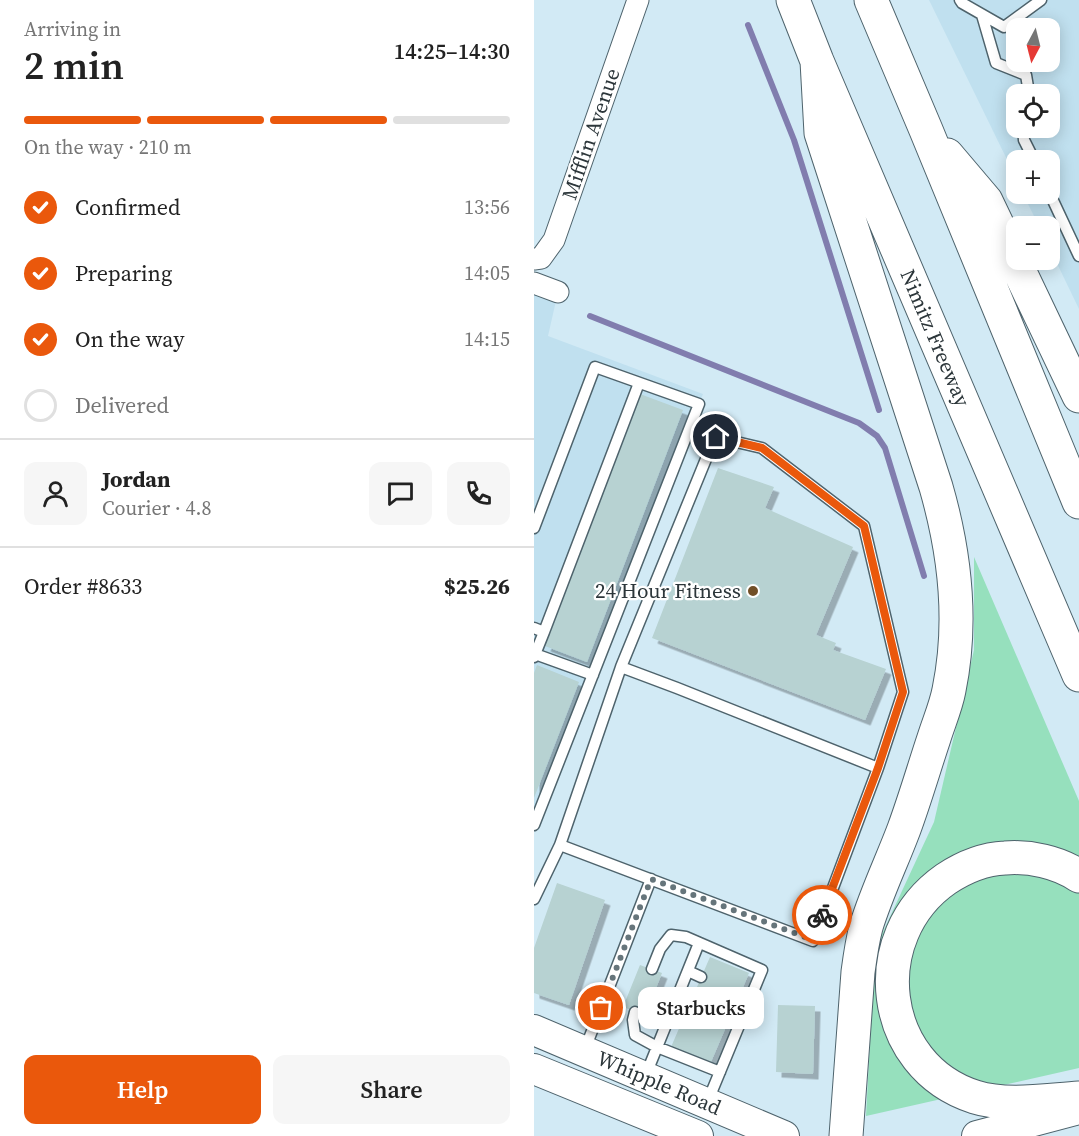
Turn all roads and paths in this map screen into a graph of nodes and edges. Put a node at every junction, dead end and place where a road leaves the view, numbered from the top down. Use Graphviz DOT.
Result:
graph roads {
  1 [pos="638,0"];
  2 [pos="793,0"];
  3 [pos="871,0"];
  4 [pos="960,0"];
  5 [pos="1041,0"];
  6 [pos="982,15"];
  7 [pos="817,61"];
  8 [pos="1028,84"];
  9 [pos="926,130"];
  10 [pos="1055,204"];
  11 [pos="1079,256"];
  12 [pos="534,259"];
  13 [pos="534,283"];
  14 [pos="558,292"];
  15 [pos="639,382"];
  16 [pos="1079,396"];
  17 [pos="1079,502"];
  18 [pos="534,528"];
  19 [pos="539,630"];
  20 [pos="535,656"];
  21 [pos="621,668"];
  22 [pos="593,675"];
  23 [pos="1079,675"];
  24 [pos="878,768"];
  25 [pos="534,825"];
  26 [pos="560,845"];
  27 [pos="1079,876"];
  28 [pos="651,879"];
  29 [pos="534,899"];
  30 [pos="699,943"];
  31 [pos="652,969"];
  32 [pos="688,971"];
  33 [pos="701,977"];
  34 [pos="676,1002"];
  35 [pos="688,1007"];
  36 [pos="635,1012"];
  37 [pos="667,1024"];
  38 [pos="679,1029"];
  39 [pos="534,1030"];
  40 [pos="719,1044"];
  41 [pos="657,1047"];
  42 [pos="730,1048"];
  43 [pos="584,1051"];
  44 [pos="534,1069"];
  45 [pos="720,1072"];
  46 [pos="645,1077"];
  47 [pos="1079,1098"];
  48 [pos="707,1103"];
  49 [pos="1079,1109"];
  50 [pos="698,1136"];
  51 [pos="784,1136"];
  52 [pos="846,1136"];
  53 [pos="976,1136"];
  1 -- 12 [label="street, Mifflin Avenue"];
  2 -- 7 [label="highway, Nimitz Freeway"];
  3 -- 9 [label="highway"];
  4 -- 6 [label="lane"];
  5 -- 6 [label="lane"];
  6 -- 8 [label="lane"];
  7 -- 23 [label="highway, Nimitz Freeway"];
  7 -- 52 [label="highway"];
  9 -- 16 [label="highway"];
  9 -- 17 [label="highway"];
  10 -- 11 [label="lane"];
  13 -- 14 [label="street"];
  15 -- 18 [label="lane"];
  15 -- 19 [label="lane"];
  15 -- 22 [label="lane"];
  19 -- 20 [label="lane"];
  20 -- 22 [label="lane"];
  21 -- 24 [label="lane"];
  21 -- 24 [label="lane"];
  21 -- 26 [label="lane"];
  22 -- 25 [label="lane"];
  24 -- 28 [label="lane"];
  26 -- 28 [label="lane"];
  26 -- 29 [label="lane"];
  27 -- 47 [label="highway"];
  28 -- 43 [label="lane"];
  30 -- 31 [label="lane"];
  30 -- 32 [label="lane"];
  30 -- 42 [label="lane"];
  32 -- 33 [label="lane"];
  32 -- 34 [label="lane"];
  34 -- 35 [label="lane"];
  34 -- 37 [label="lane"];
  36 -- 41 [label="lane"];
  37 -- 38 [label="lane"];
  37 -- 41 [label="lane"];
  39 -- 43 [label="main road, Whipple Road"];
  40 -- 42 [label="lane"];
  41 -- 45 [label="lane"];
  41 -- 46 [label="lane"];
  42 -- 45 [label="lane"];
  43 -- 46 [label="main road, Whipple Road"];
  44 -- 50 [label="main road, Whipple Road"];
  45 -- 48 [label="lane"];
  46 -- 48 [label="main road, Whipple Road"];
  48 -- 51 [label="main road, Whipple Road"];
  49 -- 53 [label="main road"];
}
